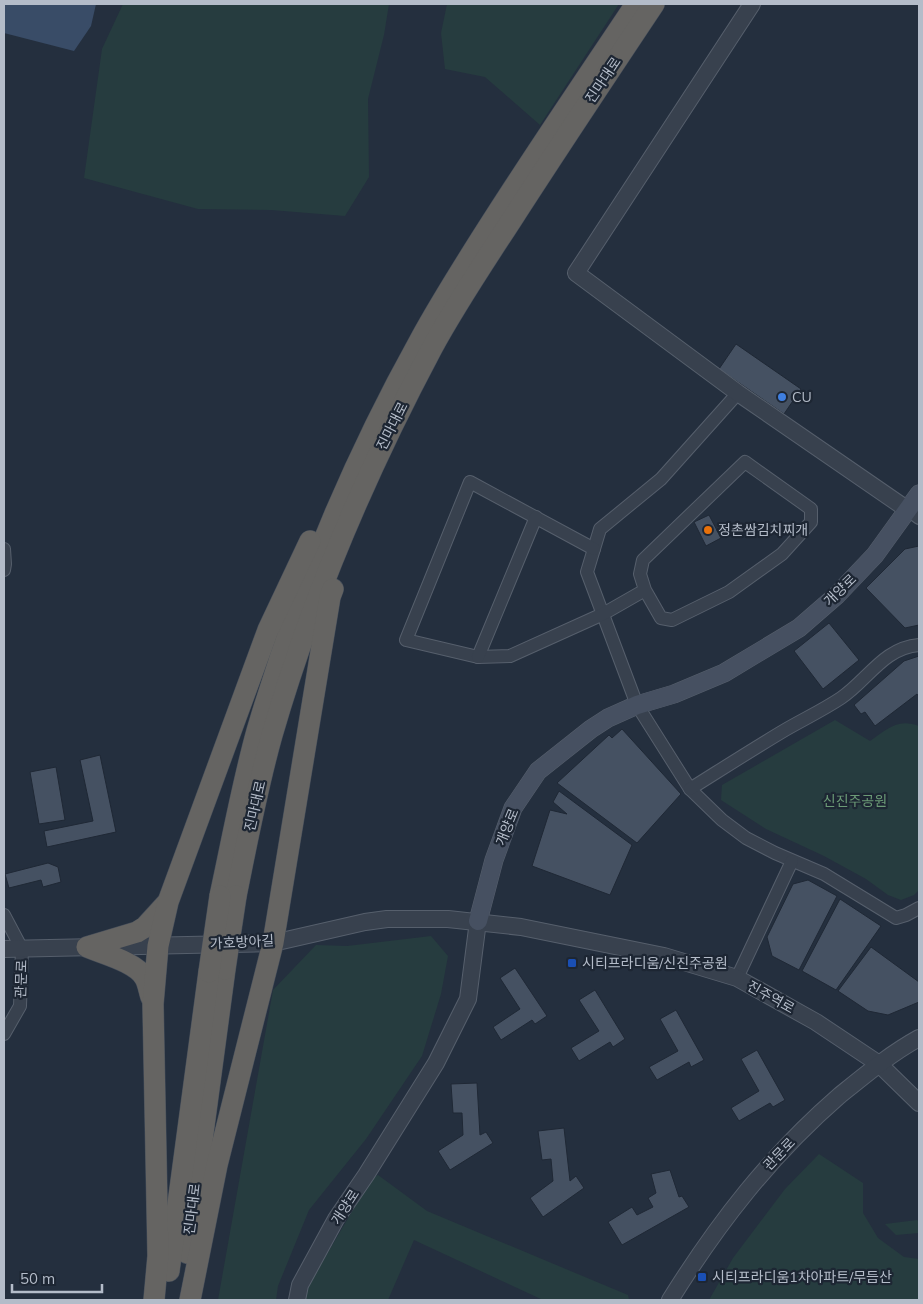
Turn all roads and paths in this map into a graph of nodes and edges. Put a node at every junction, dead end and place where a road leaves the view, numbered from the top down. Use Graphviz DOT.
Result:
graph roads {
  1 [pos="636,4"];
  2 [pos="654,4"];
  3 [pos="752,4"];
  4 [pos="738,393"];
  5 [pos="399,412"];
  6 [pos="358,462"];
  7 [pos="919,494"];
  8 [pos="914,514"];
  9 [pos="536,517"];
  10 [pos="4,549"];
  11 [pos="594,549"];
  12 [pos="4,570"];
  13 [pos="645,590"];
  14 [pos="603,614"];
  15 [pos="919,645"];
  16 [pos="478,657"];
  17 [pos="637,704"];
  18 [pos="690,789"];
  19 [pos="792,861"];
  20 [pos="228,896"];
  21 [pos="168,902"];
  22 [pos="919,908"];
  23 [pos="4,915"];
  24 [pos="478,921"];
  25 [pos="273,943"];
  26 [pos="158,946"];
  27 [pos="87,947"];
  28 [pos="4,949"];
  29 [pos="22,949"];
  30 [pos="217,970"];
  31 [pos="737,978"];
  32 [pos="153,1004"];
  33 [pos="4,1034"];
  34 [pos="919,1038"];
  35 [pos="879,1064"];
  36 [pos="919,1103"];
  37 [pos="154,1300"];
  38 [pos="166,1300"];
  39 [pos="180,1300"];
  40 [pos="190,1300"];
  41 [pos="297,1300"];
  42 [pos="670,1300"];
  1 -- 6 [label="highway, 진마대로"];
  2 -- 5 [label="highway, 진마대로"];
  3 -- 4 [label="street"];
  4 -- 8 [label="street"];
  4 -- 11 [label="street"];
  5 -- 20 [label="highway, 진마대로"];
  5 -- 25 [label="highway"];
  6 -- 20 [label="highway, 진마대로"];
  6 -- 21 [label="highway"];
  7 -- 8 [label="main road, 개양로"];
  8 -- 17 [label="main road, 개양로"];
  9 -- 11 [label="street"];
  9 -- 16 [label="street"];
  9 -- 16 [label="street"];
  10 -- 12 [label="street"];
  11 -- 14 [label="street"];
  13 -- 13 [label="street"];
  13 -- 14 [label="street"];
  14 -- 16 [label="street"];
  14 -- 17 [label="street"];
  15 -- 18 [label="street"];
  17 -- 18 [label="street"];
  17 -- 24 [label="main road, 개양로"];
  18 -- 19 [label="street"];
  19 -- 22 [label="street"];
  19 -- 31 [label="street"];
  20 -- 30 [label="highway, bridge"];
  21 -- 26 [label="highway"];
  21 -- 27 [label="highway"];
  23 -- 29 [label="street"];
  24 -- 25 [label="street, 가호방아길"];
  24 -- 31 [label="street, 진주역로"];
  24 -- 41 [label="street, 개양로"];
  25 -- 26 [label="street, 가호방아길"];
  25 -- 40 [label="highway"];
  26 -- 27 [label="street, 가호방아길"];
  26 -- 32 [label="highway"];
  27 -- 29 [label="street, 가호방아길"];
  27 -- 32 [label="highway"];
  28 -- 29 [label="street, 가호방아길"];
  29 -- 33 [label="street, 관문로"];
  30 -- 38 [label="highway, 진마대로"];
  30 -- 39 [label="highway, 진마대로"];
  31 -- 35 [label="street, 진주역로"];
  32 -- 37 [label="highway"];
  34 -- 35 [label="street, 관문로"];
  35 -- 36 [label="street, 진주역로"];
  35 -- 42 [label="street, 관문로"];
}
